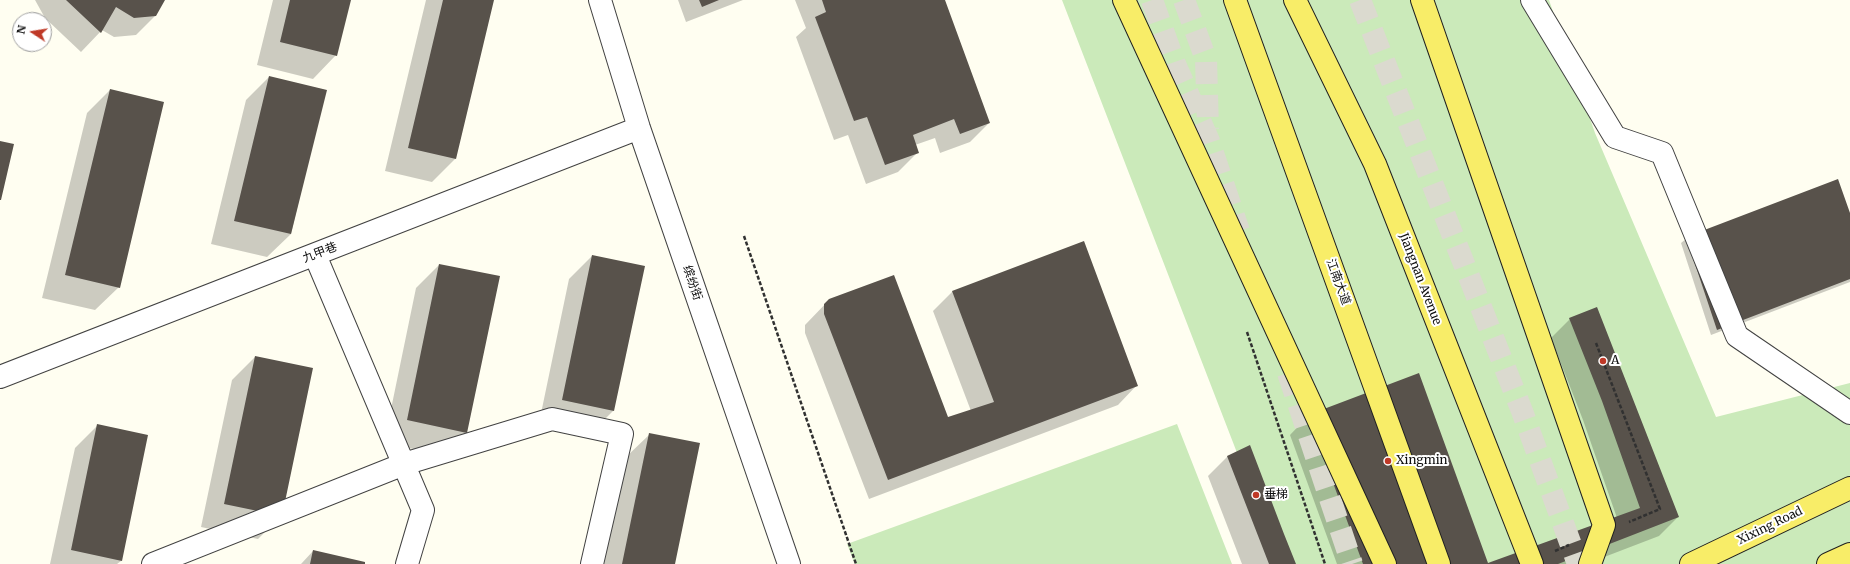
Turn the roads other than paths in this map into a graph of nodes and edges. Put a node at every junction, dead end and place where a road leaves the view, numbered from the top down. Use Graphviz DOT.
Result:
graph roads {
  1 [pos="600,0"];
  2 [pos="1124,0"];
  3 [pos="1235,0"];
  4 [pos="1295,0"];
  5 [pos="1422,0"];
  6 [pos="1532,0"];
  7 [pos="639,128"];
  8 [pos="315,255"];
  9 [pos="0,377"];
  10 [pos="1850,413"];
  11 [pos="404,464"];
  12 [pos="1850,488"];
  13 [pos="1850,554"];
  14 [pos="153,564"];
  15 [pos="407,564"];
  16 [pos="592,564"];
  17 [pos="789,564"];
  18 [pos="1385,564"];
  19 [pos="1439,564"];
  20 [pos="1532,564"];
  21 [pos="1590,564"];
  22 [pos="1691,564"];
  23 [pos="1828,564"];
  1 -- 7 [label="street, 缤纷街"];
  2 -- 18 [label="main road"];
  3 -- 19 [label="main road, 江南大道"];
  4 -- 20 [label="main road, Jiangnan Avenue"];
  5 -- 21 [label="main road"];
  6 -- 10 [label="street"];
  7 -- 8 [label="street, 九甲巷"];
  7 -- 17 [label="street, 缤纷街"];
  8 -- 9 [label="street, 九甲巷"];
  8 -- 11 [label="street"];
  11 -- 14 [label="street"];
  11 -- 15 [label="street"];
  11 -- 16 [label="street"];
  12 -- 22 [label="main road, Xixing Road"];
  13 -- 23 [label="main road"];
}
